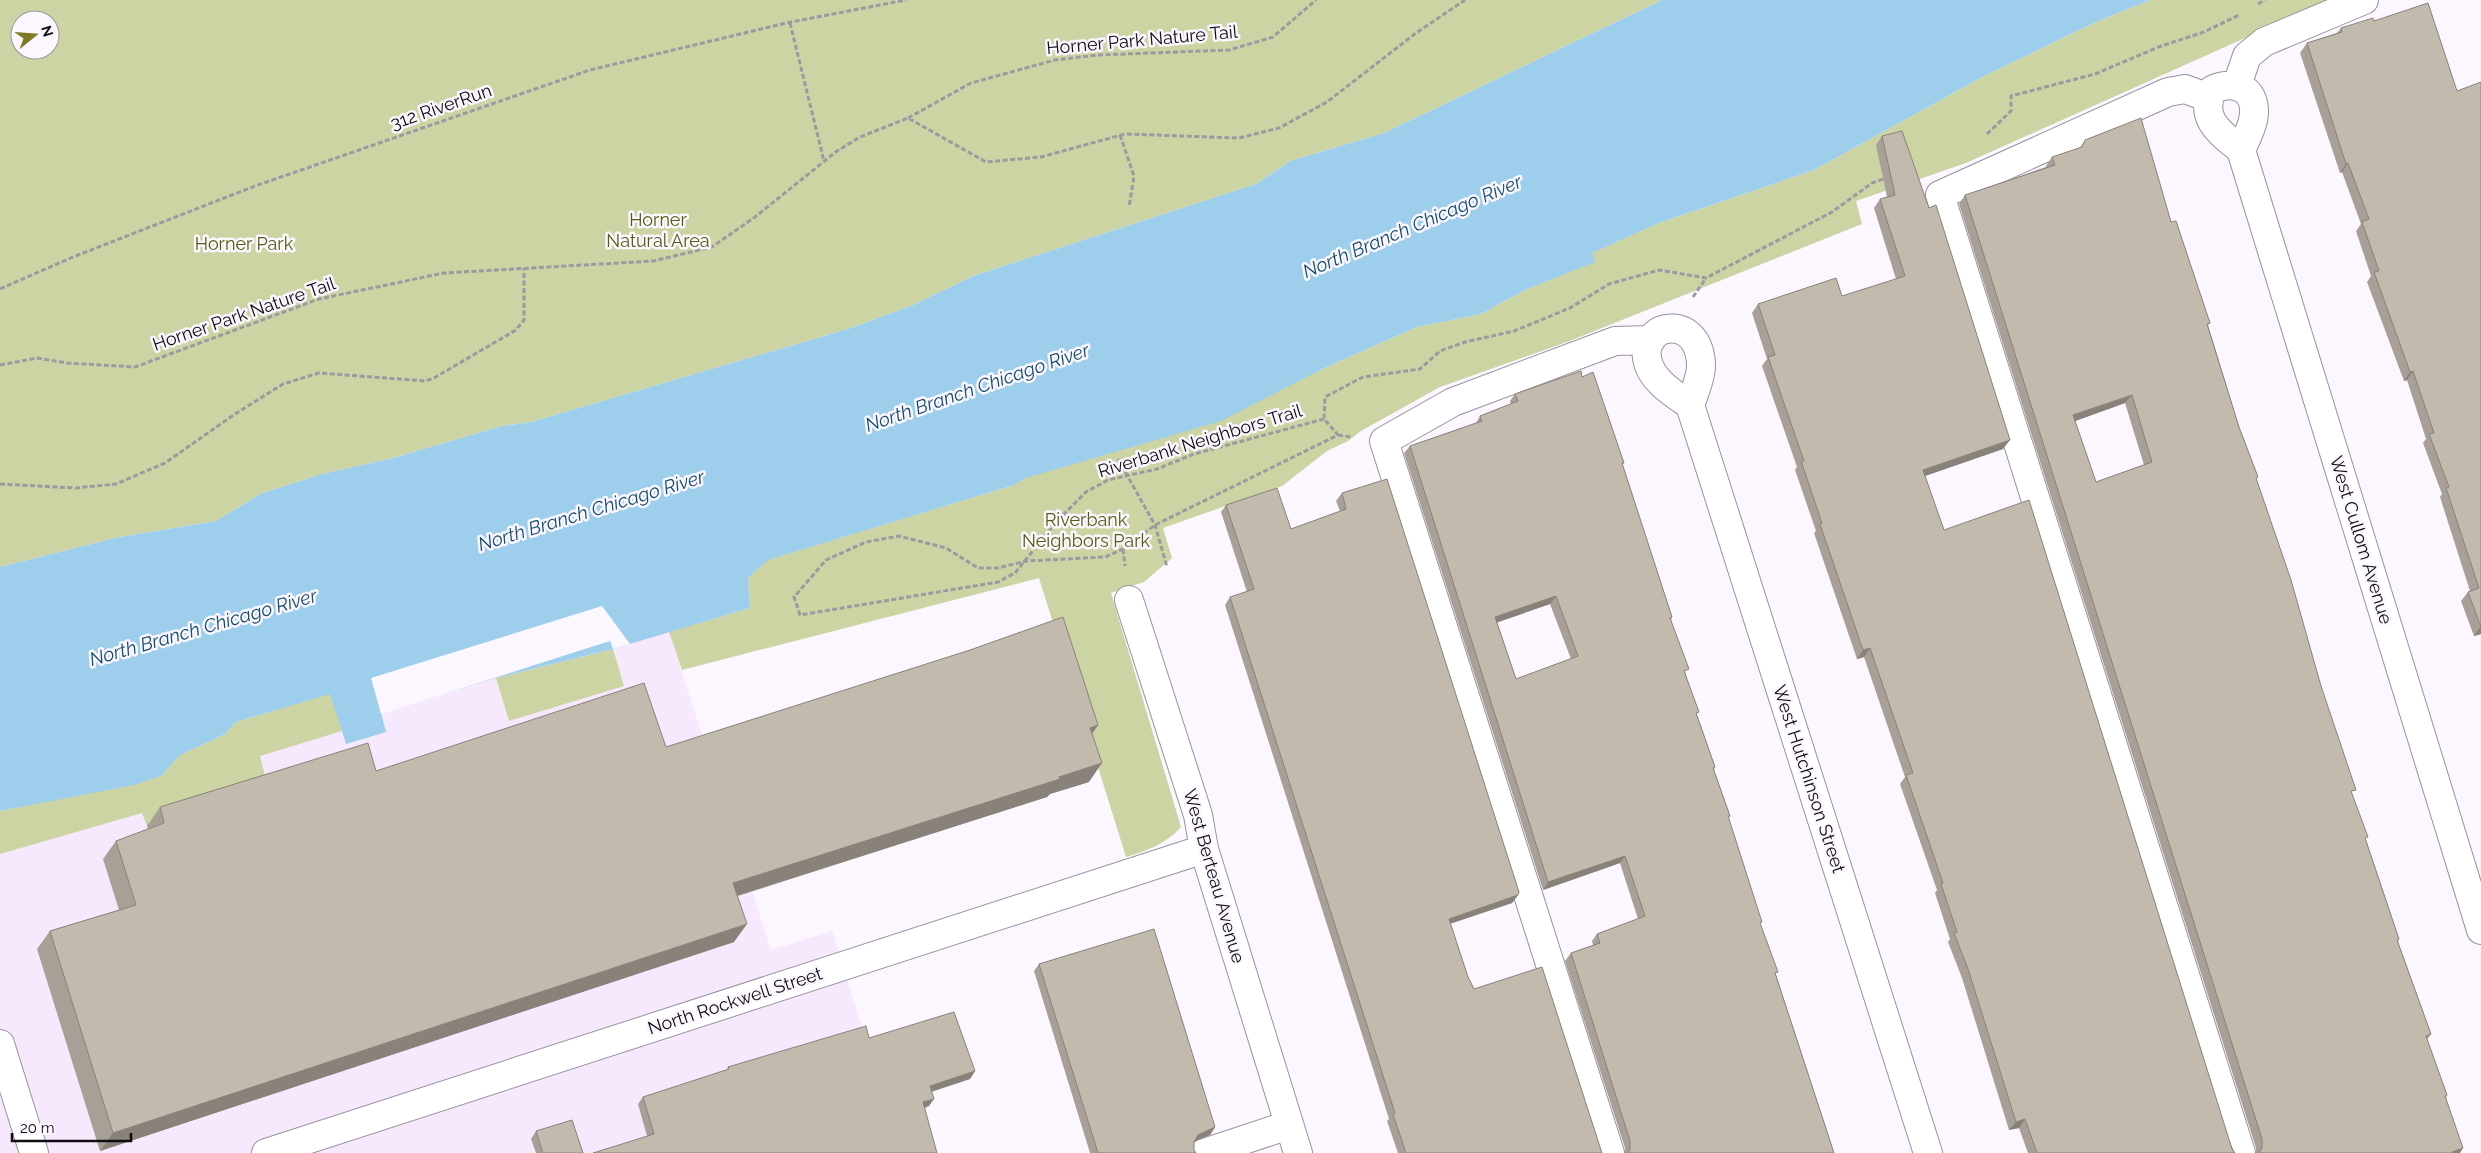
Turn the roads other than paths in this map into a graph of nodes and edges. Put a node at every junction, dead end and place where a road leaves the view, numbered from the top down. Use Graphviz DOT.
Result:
graph roads {
  1 [pos="2364,0"];
  2 [pos="2237,85"];
  3 [pos="2209,98"];
  4 [pos="2242,150"];
  5 [pos="1650,340"];
  6 [pos="1690,406"];
  7 [pos="1129,600"];
  8 [pos="1204,848"];
  9 [pos="2481,930"];
  10 [pos="0,1044"];
  11 [pos="1289,1125"];
  12 [pos="34,1153"];
  13 [pos="266,1153"];
  14 [pos="1204,1153"];
  15 [pos="1298,1153"];
  16 [pos="1610,1153"];
  17 [pos="1928,1153"];
  18 [pos="2241,1153"];
  1 -- 2 [label="street"];
  2 -- 3 [label="street"];
  2 -- 4 [label="street"];
  3 -- 4 [label="street"];
  3 -- 18 [label="street"];
  4 -- 9 [label="street, West Cullom Avenue"];
  5 -- 6 [label="street"];
  5 -- 6 [label="street"];
  5 -- 16 [label="street"];
  6 -- 17 [label="street, West Hutchinson Street"];
  7 -- 8 [label="street, West Berteau Avenue"];
  8 -- 11 [label="street, West Berteau Avenue"];
  8 -- 13 [label="street, North Rockwell Street"];
  10 -- 12 [label="street"];
  11 -- 14 [label="street"];
  11 -- 15 [label="street, West Berteau Avenue"];
}
